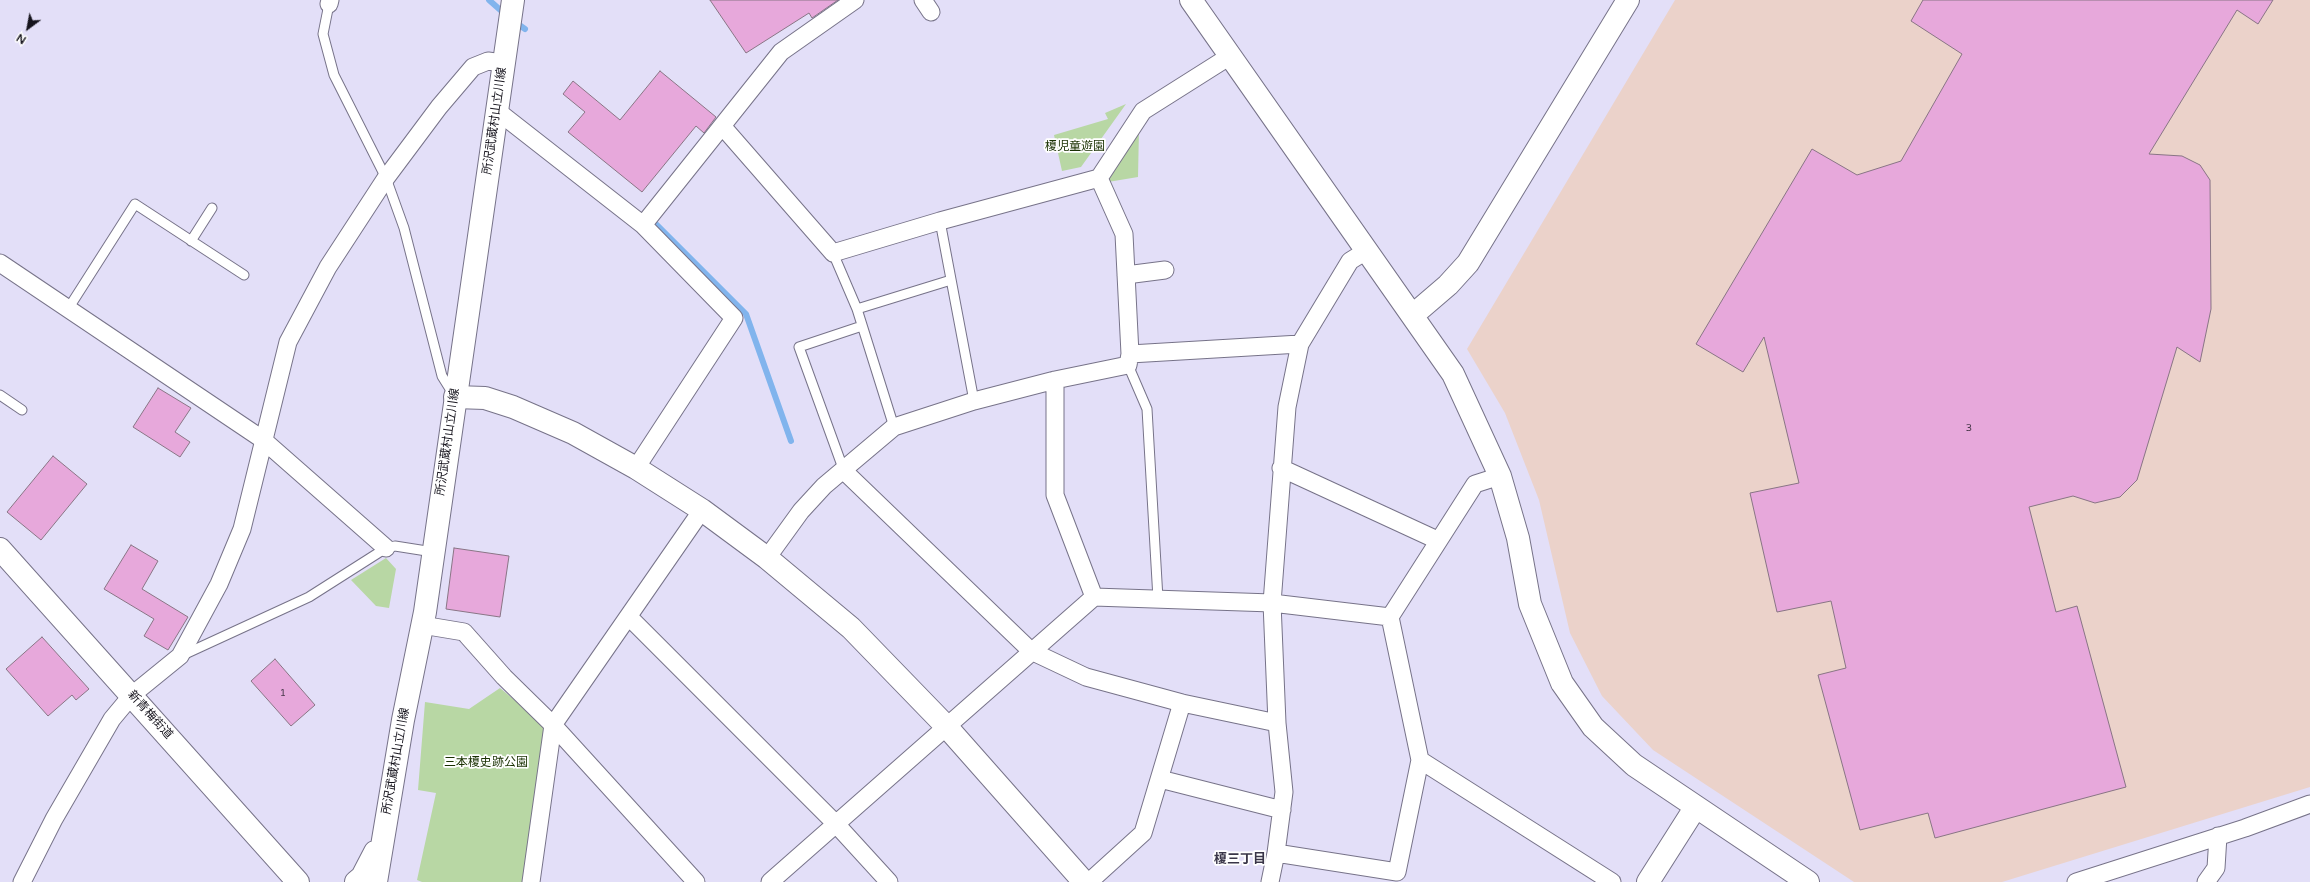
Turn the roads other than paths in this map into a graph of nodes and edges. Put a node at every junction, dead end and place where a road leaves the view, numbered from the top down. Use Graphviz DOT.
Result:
graph roads {
  1 [pos="855,0"];
  2 [pos="1191,0"];
  3 [pos="1628,0"];
  4 [pos="330,2"];
  5 [pos="511,13"];
  6 [pos="1230,56"];
  7 [pos="503,63"];
  8 [pos="496,110"];
  9 [pos="723,127"];
  10 [pos="386,178"];
  11 [pos="1099,178"];
  12 [pos="212,208"];
  13 [pos="940,221"];
  14 [pos="643,225"];
  15 [pos="191,241"];
  16 [pos="1366,251"];
  17 [pos="832,253"];
  18 [pos="0,263"];
  19 [pos="1165,270"];
  20 [pos="244,275"];
  21 [pos="1126,275"];
  22 [pos="951,280"];
  23 [pos="68,308"];
  24 [pos="857,309"];
  25 [pos="1413,315"];
  26 [pos="862,326"];
  27 [pos="1300,344"];
  28 [pos="1129,360"];
  29 [pos="1055,380"];
  30 [pos="0,395"];
  31 [pos="455,397"];
  32 [pos="974,401"];
  33 [pos="22,410"];
  34 [pos="894,427"];
  35 [pos="262,439"];
  36 [pos="636,468"];
  37 [pos="1281,468"];
  38 [pos="844,471"];
  39 [pos="1500,476"];
  40 [pos="702,510"];
  41 [pos="1437,540"];
  42 [pos="386,548"];
  43 [pos="0,549"];
  44 [pos="434,552"];
  45 [pos="767,558"];
  46 [pos="1094,596"];
  47 [pos="1158,599"];
  48 [pos="1272,603"];
  49 [pos="1390,617"];
  50 [pos="629,618"];
  51 [pos="422,624"];
  52 [pos="1031,651"];
  53 [pos="180,656"];
  54 [pos="132,695"];
  55 [pos="1182,703"];
  56 [pos="1277,723"];
  57 [pos="553,725"];
  58 [pos="946,726"];
  59 [pos="1420,760"];
  60 [pos="1160,779"];
  61 [pos="2310,804"];
  62 [pos="1695,808"];
  63 [pos="1282,810"];
  64 [pos="836,824"];
  65 [pos="384,829"];
  66 [pos="2218,836"];
  67 [pos="1276,853"];
  68 [pos="292,875"];
  69 [pos="1402,877"];
  70 [pos="22,882"];
  71 [pos="310,882"];
  72 [pos="356,882"];
  73 [pos="376,882"];
  74 [pos="531,882"];
  75 [pos="696,882"];
  76 [pos="770,882"];
  77 [pos="889,882"];
  78 [pos="1084,882"];
  79 [pos="1089,882"];
  80 [pos="1270,882"];
  81 [pos="1612,882"];
  82 [pos="1648,882"];
  83 [pos="1808,882"];
  84 [pos="2076,882"];
  85 [pos="2206,882"];
  1 -- 9 [label="street"];
  2 -- 6 [label="street"];
  3 -- 25 [label="street"];
  4 -- 10 [label="lane"];
  5 -- 7 [label="street, 所沢武蔵村山立川線"];
  6 -- 11 [label="street"];
  6 -- 16 [label="street"];
  7 -- 8 [label="street, 所沢武蔵村山立川線"];
  7 -- 10 [label="street"];
  8 -- 14 [label="street"];
  8 -- 31 [label="street, 所沢武蔵村山立川線"];
  9 -- 14 [label="street"];
  9 -- 17 [label="street"];
  10 -- 31 [label="lane"];
  10 -- 35 [label="street"];
  11 -- 13 [label="street"];
  11 -- 21 [label="street"];
  12 -- 15 [label="lane"];
  13 -- 17 [label="street"];
  13 -- 22 [label="lane"];
  14 -- 36 [label="street"];
  15 -- 20 [label="lane"];
  15 -- 23 [label="lane"];
  16 -- 25 [label="street"];
  16 -- 27 [label="street"];
  17 -- 24 [label="lane"];
  18 -- 23 [label="street"];
  19 -- 21 [label="street"];
  21 -- 28 [label="street"];
  22 -- 24 [label="lane"];
  22 -- 32 [label="lane"];
  23 -- 35 [label="street"];
  24 -- 26 [label="lane"];
  25 -- 39 [label="street"];
  26 -- 34 [label="lane"];
  26 -- 38 [label="lane"];
  27 -- 28 [label="street"];
  27 -- 37 [label="street"];
  28 -- 29 [label="street"];
  28 -- 47 [label="lane"];
  29 -- 32 [label="street"];
  29 -- 46 [label="street"];
  30 -- 33 [label="lane"];
  31 -- 36 [label="street"];
  31 -- 44 [label="street, 所沢武蔵村山立川線"];
  32 -- 34 [label="street"];
  34 -- 38 [label="street"];
  35 -- 42 [label="street"];
  35 -- 53 [label="street"];
  36 -- 40 [label="street"];
  37 -- 41 [label="street"];
  37 -- 48 [label="street"];
  38 -- 45 [label="street"];
  38 -- 52 [label="street"];
  39 -- 41 [label="street"];
  39 -- 62 [label="street"];
  40 -- 45 [label="street"];
  40 -- 50 [label="street"];
  41 -- 49 [label="street"];
  42 -- 44 [label="lane"];
  42 -- 53 [label="lane"];
  43 -- 54 [label="street, 新青梅街道"];
  44 -- 51 [label="street, 所沢武蔵村山立川線"];
  45 -- 58 [label="street"];
  46 -- 47 [label="street"];
  46 -- 52 [label="street"];
  47 -- 48 [label="street"];
  48 -- 49 [label="street"];
  48 -- 56 [label="street"];
  49 -- 59 [label="street"];
  50 -- 57 [label="street"];
  50 -- 64 [label="street"];
  51 -- 57 [label="street"];
  51 -- 65 [label="street, 所沢武蔵村山立川線"];
  52 -- 55 [label="street"];
  52 -- 58 [label="street"];
  53 -- 54 [label="street"];
  54 -- 68 [label="street, 新青梅街道"];
  54 -- 70 [label="street"];
  55 -- 56 [label="street"];
  55 -- 60 [label="street"];
  56 -- 63 [label="street"];
  57 -- 74 [label="street"];
  57 -- 75 [label="street"];
  58 -- 64 [label="street"];
  58 -- 78 [label="street"];
  59 -- 69 [label="street"];
  59 -- 81 [label="street"];
  60 -- 63 [label="street"];
  60 -- 79 [label="street"];
  61 -- 66 [label="street"];
  62 -- 82 [label="street"];
  62 -- 83 [label="street"];
  63 -- 67 [label="street"];
  64 -- 76 [label="street"];
  64 -- 77 [label="street"];
  65 -- 72 [label="street"];
  65 -- 73 [label="street, 所沢武蔵村山立川線"];
  66 -- 84 [label="street"];
  66 -- 85 [label="street"];
  67 -- 69 [label="street"];
  67 -- 80 [label="street"];
  68 -- 71 [label="street, 新青梅街道"];
}
